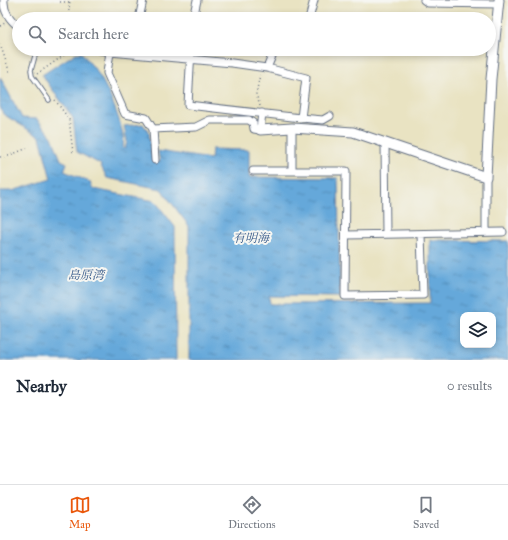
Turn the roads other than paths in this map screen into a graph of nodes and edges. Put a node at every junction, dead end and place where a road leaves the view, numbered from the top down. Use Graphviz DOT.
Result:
graph roads {
  1 [pos="143,0"];
  2 [pos="197,0"];
  3 [pos="314,0"];
  4 [pos="424,0"];
  5 [pos="499,2"];
  6 [pos="3,3"];
  7 [pos="508,6"];
  8 [pos="140,12"];
  9 [pos="194,12"];
  10 [pos="311,12"];
  11 [pos="12,21"];
  12 [pos="496,31"];
  13 [pos="35,56"];
  14 [pos="109,56"];
  15 [pos="162,56"];
  16 [pos="190,56"];
  17 [pos="271,56"];
  18 [pos="493,56"];
  19 [pos="190,60"];
  20 [pos="265,68"];
  21 [pos="49,100"];
  22 [pos="262,113"];
  23 [pos="330,116"];
  24 [pos="301,118"];
  25 [pos="292,128"];
  26 [pos="153,129"];
  27 [pos="260,130"];
  28 [pos="385,143"];
  29 [pos="155,160"];
  30 [pos="253,171"];
  31 [pos="292,171"];
  32 [pos="486,177"];
  33 [pos="486,232"];
  34 [pos="503,232"];
  35 [pos="386,233"];
  36 [pos="421,234"];
  37 [pos="347,235"];
  1 -- 8 [label="street"];
  2 -- 9 [label="street"];
  3 -- 10 [label="street"];
  4 -- 5 [label="street"];
  5 -- 7 [label="street"];
  5 -- 12 [label="street"];
  6 -- 11 [label="street"];
  13 -- 21 [label="lane"];
  14 -- 26 [label="street"];
  15 -- 19 [label="street"];
  16 -- 19 [label="street"];
  17 -- 20 [label="street"];
  18 -- 32 [label="street"];
  19 -- 20 [label="street"];
  19 -- 22 [label="street"];
  20 -- 24 [label="street"];
  22 -- 24 [label="street"];
  22 -- 27 [label="street"];
  23 -- 24 [label="street"];
  25 -- 27 [label="street"];
  25 -- 28 [label="street"];
  25 -- 31 [label="street"];
  26 -- 27 [label="street"];
  26 -- 29 [label="street"];
  28 -- 32 [label="street"];
  28 -- 35 [label="street"];
  30 -- 31 [label="street"];
  31 -- 37 [label="street"];
  32 -- 33 [label="street"];
  33 -- 34 [label="street"];
  33 -- 36 [label="street"];
  35 -- 36 [label="street"];
  35 -- 37 [label="street"];
  36 -- 37 [label="street"];
}
